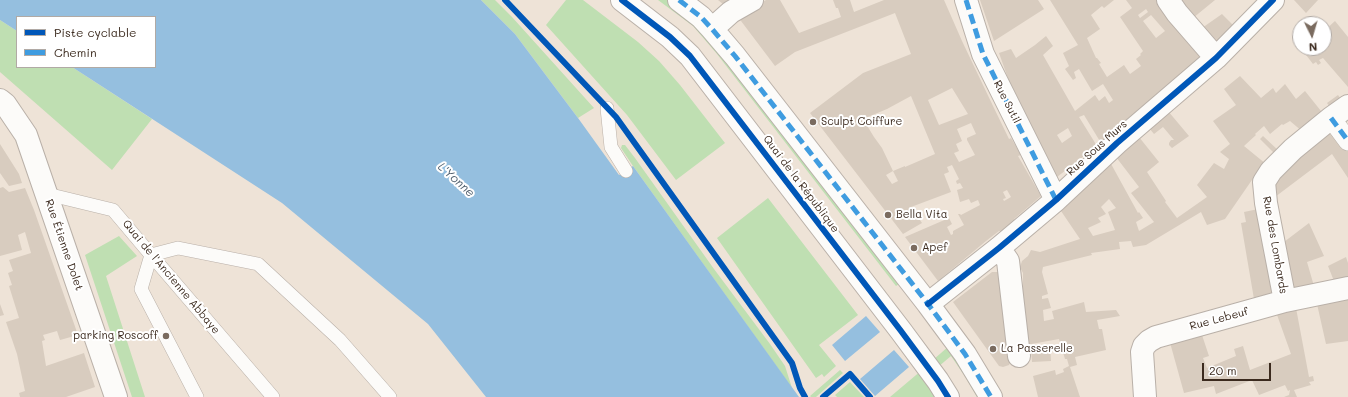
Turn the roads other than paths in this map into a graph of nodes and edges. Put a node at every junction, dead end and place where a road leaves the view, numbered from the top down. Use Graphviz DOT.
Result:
graph roads {
  1 [pos="622,0"];
  2 [pos="679,0"];
  3 [pos="752,0"];
  4 [pos="966,0"];
  5 [pos="1168,0"];
  6 [pos="1273,0"];
  7 [pos="712,29"];
  8 [pos="1216,58"];
  9 [pos="0,100"];
  10 [pos="607,108"];
  11 [pos="1340,112"];
  12 [pos="1348,141"];
  13 [pos="626,170"];
  14 [pos="47,194"];
  15 [pos="1056,200"];
  16 [pos="999,248"];
  17 [pos="151,255"];
  18 [pos="1348,288"];
  19 [pos="1285,302"];
  20 [pos="928,304"];
  21 [pos="1019,356"];
  22 [pos="116,397"];
  23 [pos="197,397"];
  24 [pos="273,397"];
  25 [pos="390,397"];
  26 [pos="948,397"];
  27 [pos="991,397"];
  28 [pos="1145,397"];
  1 -- 26 [label="street, Quai de la République"];
  2 -- 7 [label="street"];
  3 -- 7 [label="street"];
  4 -- 15 [label="street, Rue Sutil"];
  5 -- 8 [label="street"];
  6 -- 8 [label="street, Rue Sous Murs"];
  7 -- 20 [label="street"];
  8 -- 15 [label="street, Rue Sous Murs"];
  9 -- 14 [label="street, Rue Étienne Dolet"];
  10 -- 13 [label="lane"];
  11 -- 12 [label="street"];
  11 -- 19 [label="street, Rue des Lombards"];
  14 -- 17 [label="lane, Quai de l'Ancienne Abbaye"];
  14 -- 22 [label="street, Rue Étienne Dolet"];
  15 -- 16 [label="street, Rue Sous Murs"];
  16 -- 20 [label="street, Rue Sous Murs"];
  16 -- 21 [label="street"];
  17 -- 23 [label="lane"];
  17 -- 24 [label="lane, Quai de l'Ancienne Abbaye"];
  17 -- 25 [label="lane"];
  18 -- 19 [label="street, Rue Lebeuf"];
  19 -- 28 [label="street, Rue Lebeuf"];
  20 -- 27 [label="street"];
}
